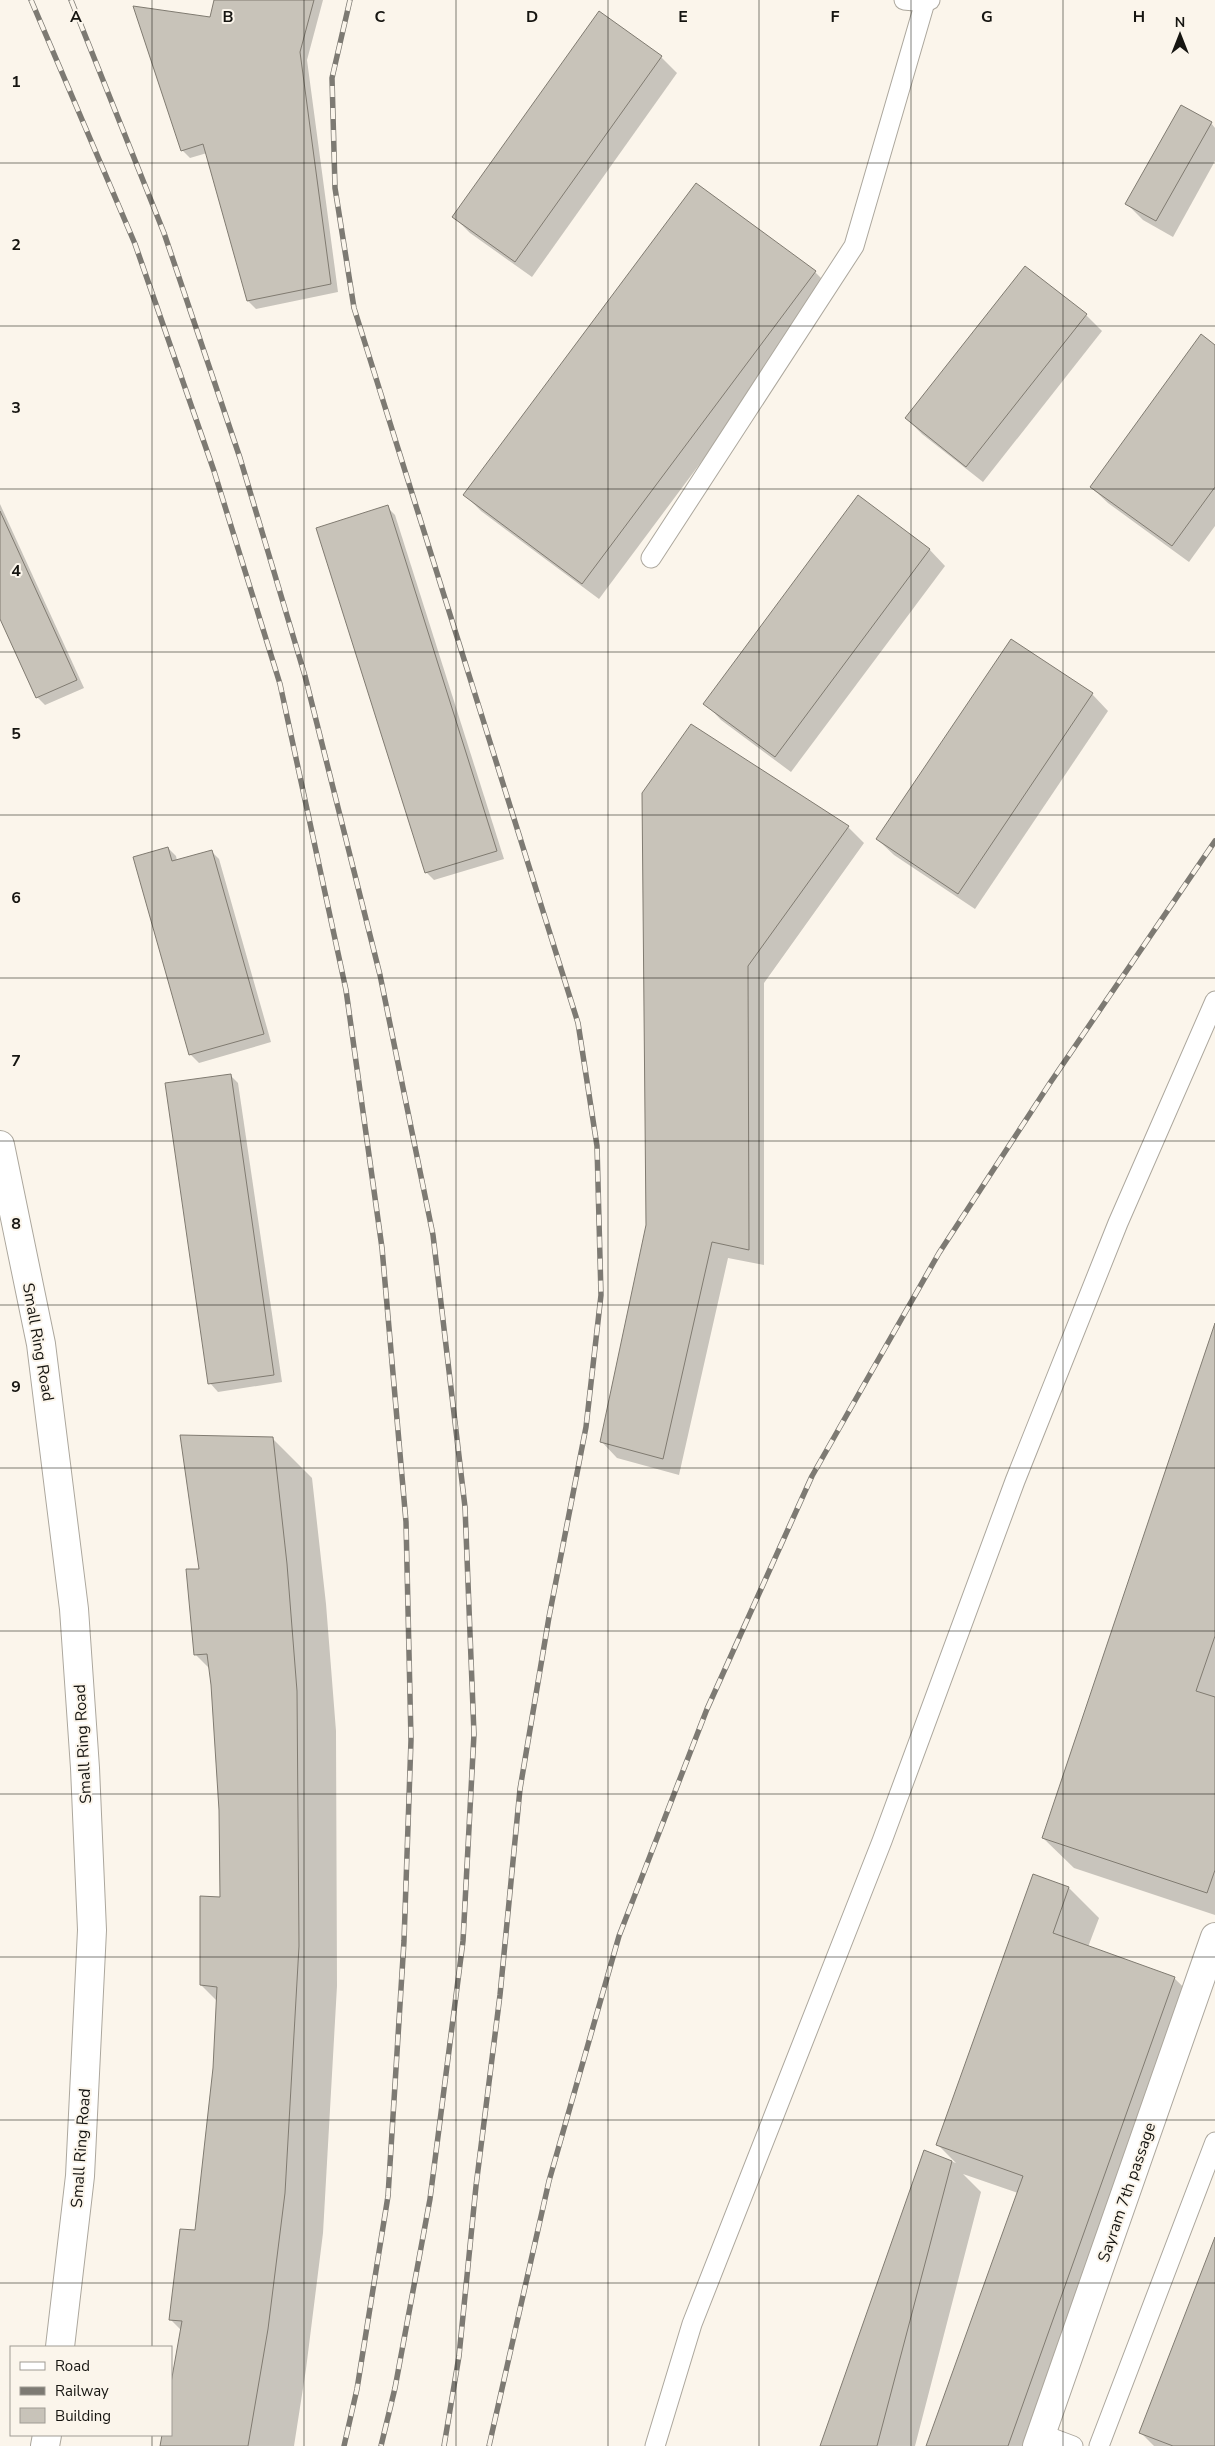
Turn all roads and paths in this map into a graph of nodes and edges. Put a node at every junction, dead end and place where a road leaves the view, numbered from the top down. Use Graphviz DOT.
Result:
graph roads {
  1 [pos="904,0"];
  2 [pos="928,1"];
  3 [pos="651,558"];
  4 [pos="1215,1001"];
  5 [pos="0,1145"];
  6 [pos="4,1183"];
  7 [pos="1215,1937"];
  8 [pos="1215,2142"];
  9 [pos="60,2346"];
  10 [pos="1040,2440"];
  11 [pos="655,2446"];
  12 [pos="1073,2446"];
  13 [pos="1099,2446"];
  1 -- 2 [label="lane"];
  2 -- 3 [label="lane"];
  4 -- 11 [label="lane"];
  5 -- 6 [label="main road, Small Ring Road"];
  6 -- 9 [label="main road, Small Ring Road"];
  7 -- 10 [label="main road, Sayram 7th passage"];
  8 -- 13 [label="lane"];
  10 -- 12 [label="lane"];
}
